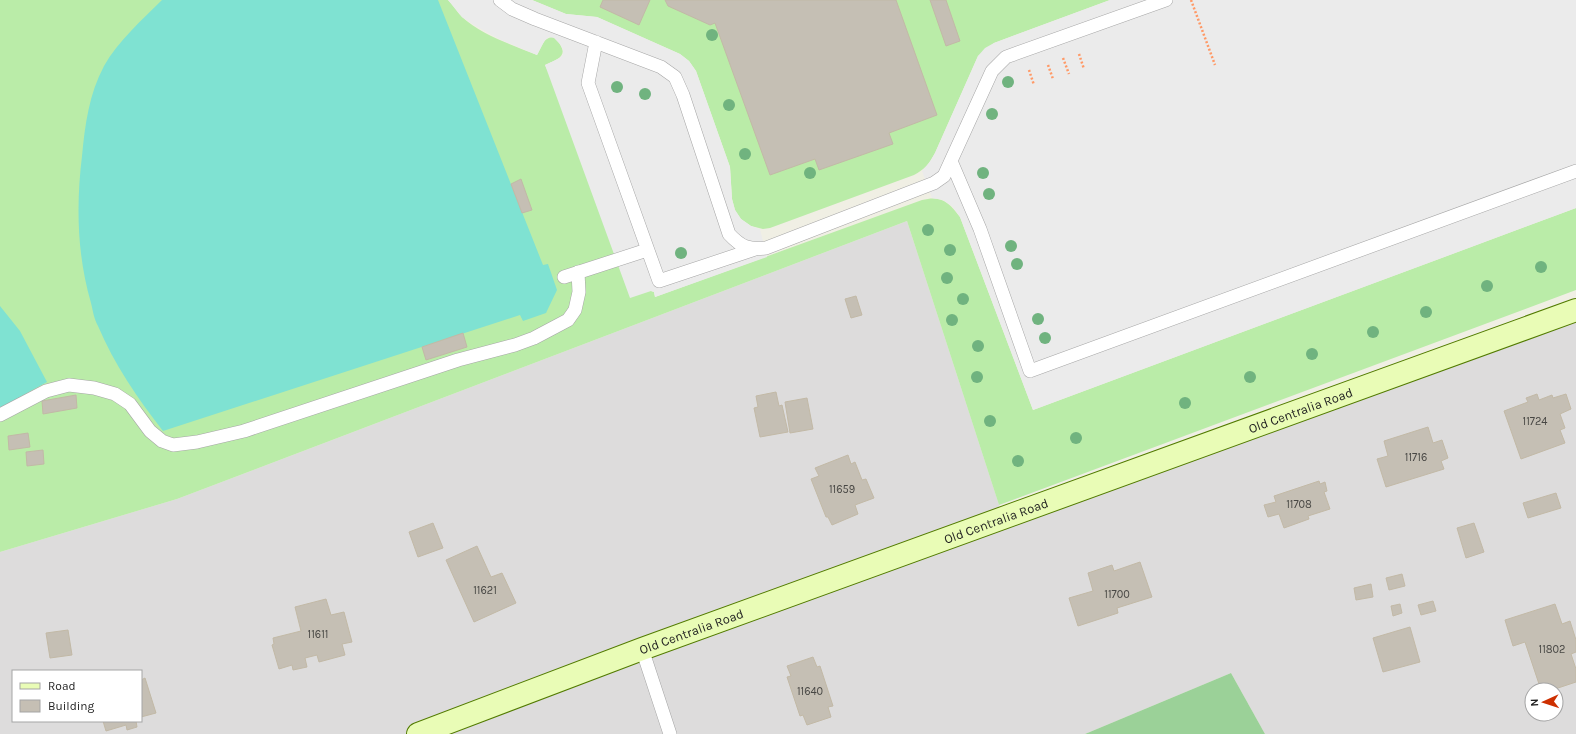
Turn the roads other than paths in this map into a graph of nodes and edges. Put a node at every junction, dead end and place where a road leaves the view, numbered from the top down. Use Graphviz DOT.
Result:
graph roads {
  1 [pos="500,0"];
  2 [pos="1166,0"];
  3 [pos="596,42"];
  4 [pos="951,161"];
  5 [pos="1576,171"];
  6 [pos="755,249"];
  7 [pos="647,250"];
  8 [pos="578,272"];
  9 [pos="564,277"];
  10 [pos="1576,310"];
  11 [pos="0,414"];
  12 [pos="642,649"];
  13 [pos="418,734"];
  14 [pos="670,734"];
  1 -- 3 [label="lane"];
  2 -- 4 [label="lane"];
  3 -- 6 [label="lane"];
  3 -- 7 [label="lane"];
  4 -- 5 [label="lane"];
  4 -- 6 [label="lane"];
  6 -- 7 [label="lane"];
  7 -- 8 [label="lane"];
  8 -- 9 [label="lane"];
  8 -- 11 [label="lane"];
  10 -- 12 [label="street, Old Centralia Road"];
  12 -- 13 [label="street, Old Centralia Road"];
  12 -- 14 [label="lane"];
}
